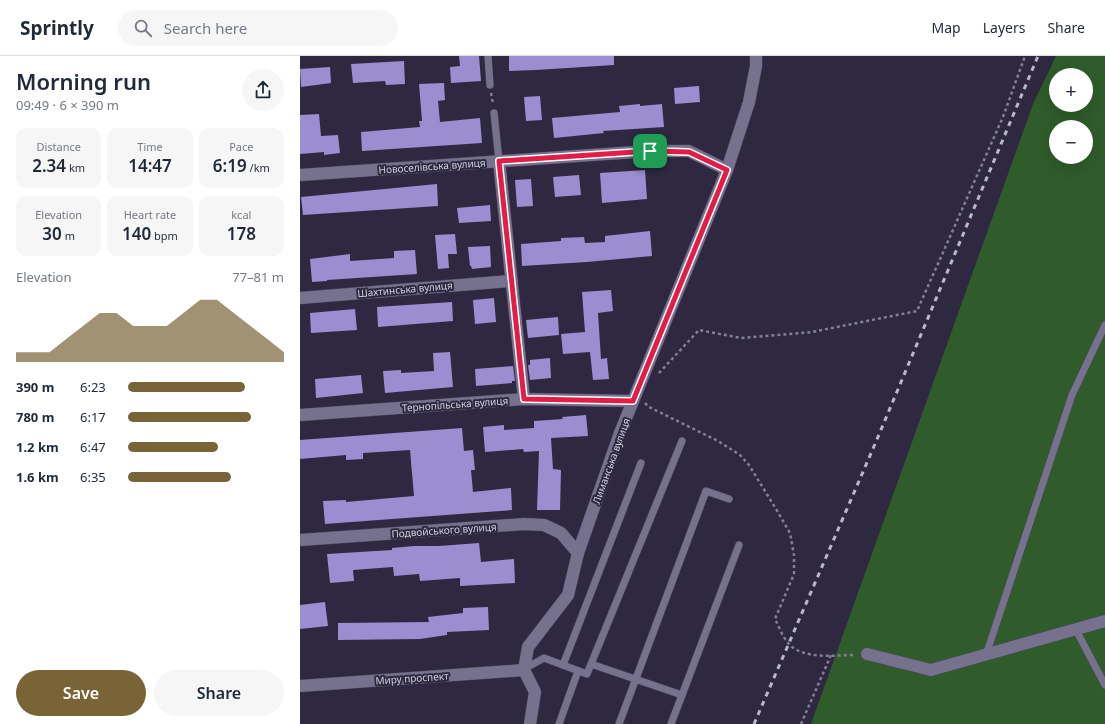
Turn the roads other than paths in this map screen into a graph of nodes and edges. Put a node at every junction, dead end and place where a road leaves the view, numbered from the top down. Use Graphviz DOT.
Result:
graph roads {
  1 [pos="488,56"];
  2 [pos="756,56"];
  3 [pos="490,85"];
  4 [pos="494,113"];
  5 [pos="499,161"];
  6 [pos="727,170"];
  7 [pos="300,176"];
  8 [pos="510,281"];
  9 [pos="300,298"];
  10 [pos="1105,325"];
  11 [pos="524,399"];
  12 [pos="633,401"];
  13 [pos="300,415"];
  14 [pos="682,441"];
  15 [pos="641,462"];
  16 [pos="729,499"];
  17 [pos="300,540"];
  18 [pos="739,545"];
  19 [pos="578,553"];
  20 [pos="1105,621"];
  21 [pos="1076,630"];
  22 [pos="867,654"];
  23 [pos="986,655"];
  24 [pos="591,664"];
  25 [pos="562,665"];
  26 [pos="524,670"];
  27 [pos="578,671"];
  28 [pos="636,679"];
  29 [pos="1105,685"];
  30 [pos="300,686"];
  31 [pos="682,695"];
  32 [pos="530,724"];
  33 [pos="559,724"];
  34 [pos="619,724"];
  35 [pos="671,724"];
  1 -- 3 [label="lane"];
  2 -- 6 [label="street, Лиманська вулиця"];
  4 -- 5 [label="lane"];
  5 -- 6 [label="street, Новоселівська вулиця"];
  5 -- 7 [label="street, Новоселівська вулиця"];
  5 -- 8 [label="street"];
  6 -- 12 [label="street, Лиманська вулиця"];
  8 -- 9 [label="street, Шахтинська вулиця"];
  8 -- 11 [label="street"];
  10 -- 23 [label="lane"];
  11 -- 12 [label="street, Тернопільська вулиця"];
  11 -- 13 [label="street, Тернопільська вулиця"];
  12 -- 19 [label="street, Лиманська вулиця"];
  14 -- 24 [label="lane"];
  15 -- 25 [label="lane"];
  16 -- 28 [label="lane"];
  17 -- 19 [label="street, Подвойського вулиця"];
  18 -- 31 [label="lane"];
  19 -- 26 [label="street, Лиманська вулиця"];
  20 -- 21 [label="street"];
  21 -- 23 [label="street"];
  21 -- 29 [label="lane"];
  22 -- 23 [label="street"];
  24 -- 27 [label="lane"];
  24 -- 28 [label="lane"];
  25 -- 26 [label="lane"];
  25 -- 27 [label="lane"];
  26 -- 30 [label="street, Миру проспект"];
  26 -- 32 [label="street"];
  27 -- 33 [label="lane"];
  28 -- 31 [label="lane"];
  28 -- 34 [label="lane"];
  31 -- 35 [label="lane"];
}
